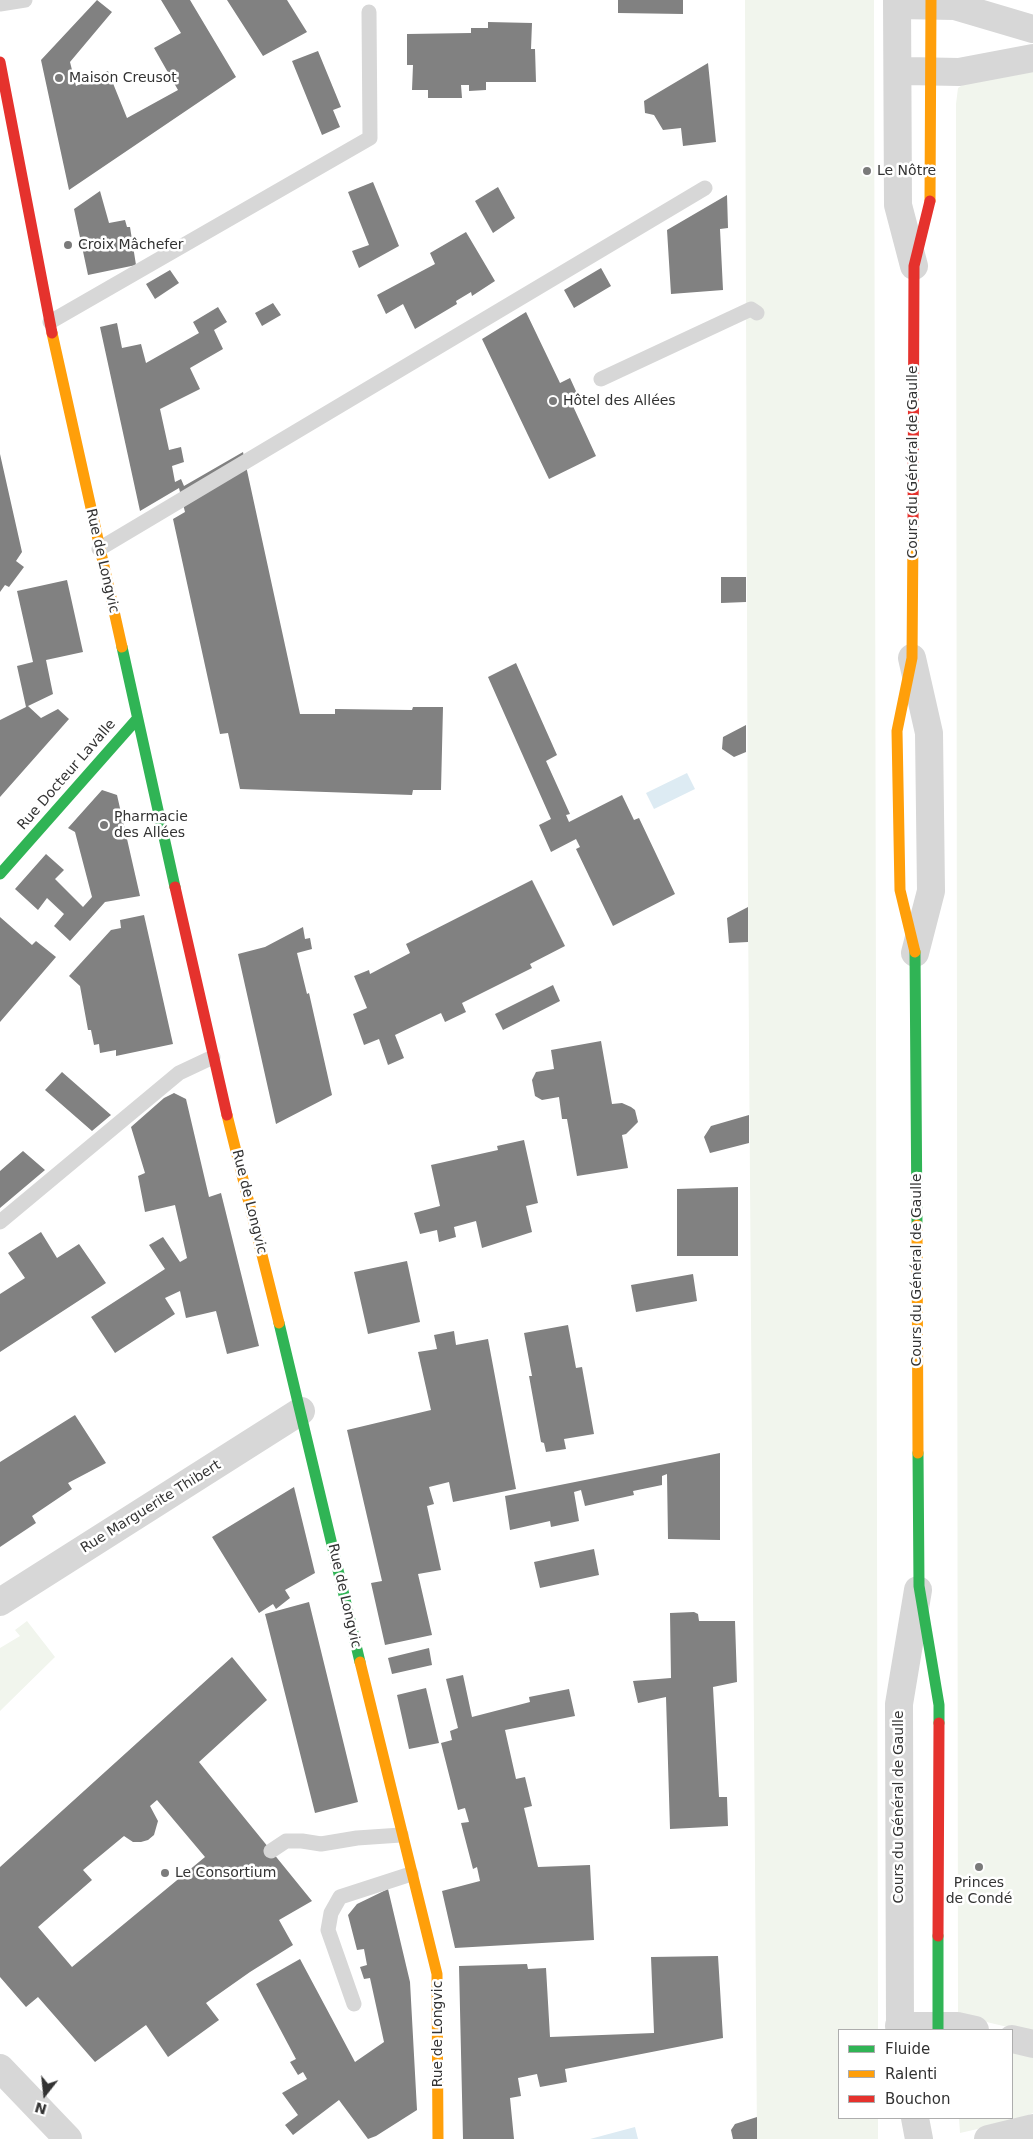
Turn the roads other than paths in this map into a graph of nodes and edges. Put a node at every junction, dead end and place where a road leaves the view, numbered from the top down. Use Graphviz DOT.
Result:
graph roads {
  1 [pos="25,0"];
  2 [pos="897,2"];
  3 [pos="930,3"];
  4 [pos="0,4"];
  5 [pos="369,12"];
  6 [pos="1033,29"];
  7 [pos="1033,58"];
  8 [pos="0,62"];
  9 [pos="898,71"];
  10 [pos="931,72"];
  11 [pos="705,188"];
  12 [pos="914,266"];
  13 [pos="757,312"];
  14 [pos="50,322"];
  15 [pos="601,379"];
  16 [pos="98,549"];
  17 [pos="912,658"];
  18 [pos="137,719"];
  19 [pos="0,874"];
  20 [pos="915,953"];
  21 [pos="213,1057"];
  22 [pos="0,1222"];
  23 [pos="301,1411"];
  24 [pos="919,1586"];
  25 [pos="0,1602"];
  26 [pos="401,1835"];
  27 [pos="271,1851"];
  28 [pos="411,1874"];
  29 [pos="354,2004"];
  30 [pos="899,2028"];
  31 [pos="938,2028"];
  32 [pos="970,2029"];
  33 [pos="1013,2039"];
  34 [pos="1033,2044"];
  35 [pos="0,2068"];
  36 [pos="915,2119"];
  37 [pos="924,2119"];
  38 [pos="1033,2128"];
  39 [pos="68,2139"];
  40 [pos="438,2139"];
  41 [pos="920,2139"];
  42 [pos="988,2139"];
  1 -- 4 [label="lane"];
  2 -- 3 [label="street"];
  2 -- 9 [label="street, Cours du Général de Gaulle"];
  3 -- 6 [label="street"];
  3 -- 10 [label="street, Cours du Général de Gaulle"];
  5 -- 14 [label="lane"];
  7 -- 10 [label="street"];
  8 -- 14 [label="street, Rue de Longvic"];
  9 -- 10 [label="street"];
  9 -- 12 [label="street, Cours du Général de Gaulle"];
  10 -- 12 [label="street, Cours du Général de Gaulle"];
  11 -- 16 [label="lane"];
  12 -- 17 [label="street, Cours du Général de Gaulle"];
  13 -- 15 [label="lane"];
  14 -- 16 [label="street, Rue de Longvic"];
  16 -- 18 [label="street, Rue de Longvic"];
  17 -- 20 [label="street, Cours du Général de Gaulle"];
  18 -- 19 [label="street, Rue Docteur Lavalle"];
  18 -- 21 [label="street, Rue de Longvic"];
  20 -- 24 [label="street, Cours du Général de Gaulle"];
  21 -- 22 [label="lane"];
  21 -- 23 [label="street, Rue de Longvic"];
  23 -- 25 [label="street, Rue Marguerite Thibert"];
  23 -- 26 [label="street, Rue de Longvic"];
  24 -- 30 [label="street, Cours du Général de Gaulle"];
  24 -- 31 [label="street, Cours du Général de Gaulle"];
  26 -- 27 [label="lane"];
  26 -- 28 [label="street, Rue de Longvic"];
  28 -- 29 [label="lane"];
  28 -- 40 [label="street, Rue de Longvic"];
  30 -- 31 [label="street"];
  31 -- 32 [label="street"];
  33 -- 34 [label="street"];
  35 -- 39 [label="street"];
  36 -- 41 [label="street"];
  37 -- 41 [label="street"];
  38 -- 42 [label="street"];
}
